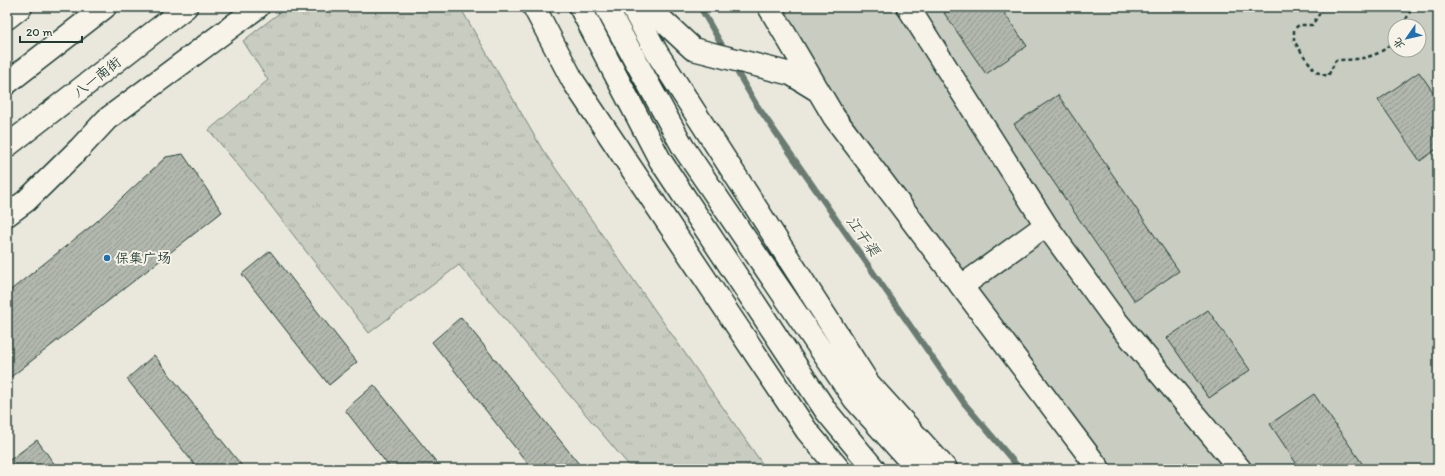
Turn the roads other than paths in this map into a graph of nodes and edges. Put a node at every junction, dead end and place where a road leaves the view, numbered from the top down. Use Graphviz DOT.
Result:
graph roads {
  1 [pos="21,7"];
  2 [pos="104,7"];
  3 [pos="186,7"];
  4 [pos="258,7"];
  5 [pos="534,7"];
  6 [pos="580,7"];
  7 [pos="606,7"];
  8 [pos="632,7"];
  9 [pos="653,7"];
  10 [pos="769,7"];
  11 [pos="908,7"];
  12 [pos="7,18"];
  13 [pos="7,83"];
  14 [pos="819,91"];
  15 [pos="7,146"];
  16 [pos="7,216"];
  17 [pos="1046,225"];
  18 [pos="962,286"];
  19 [pos="839,469"];
  20 [pos="874,469"];
  21 [pos="917,469"];
  22 [pos="946,469"];
  23 [pos="1099,469"];
  24 [pos="1240,469"];
  1 -- 12 [label="main road"];
  2 -- 13 [label="main road"];
  3 -- 15 [label="main road, 八一南街"];
  4 -- 16 [label="main road"];
  5 -- 19 [label="main road"];
  6 -- 20 [label="main road"];
  7 -- 21 [label="main road"];
  8 -- 22 [label="main road"];
  9 -- 14 [label="main road"];
  10 -- 14 [label="main road"];
  11 -- 17 [label="main road"];
  14 -- 18 [label="main road"];
  17 -- 18 [label="main road"];
  17 -- 24 [label="main road"];
  18 -- 23 [label="main road"];
}
